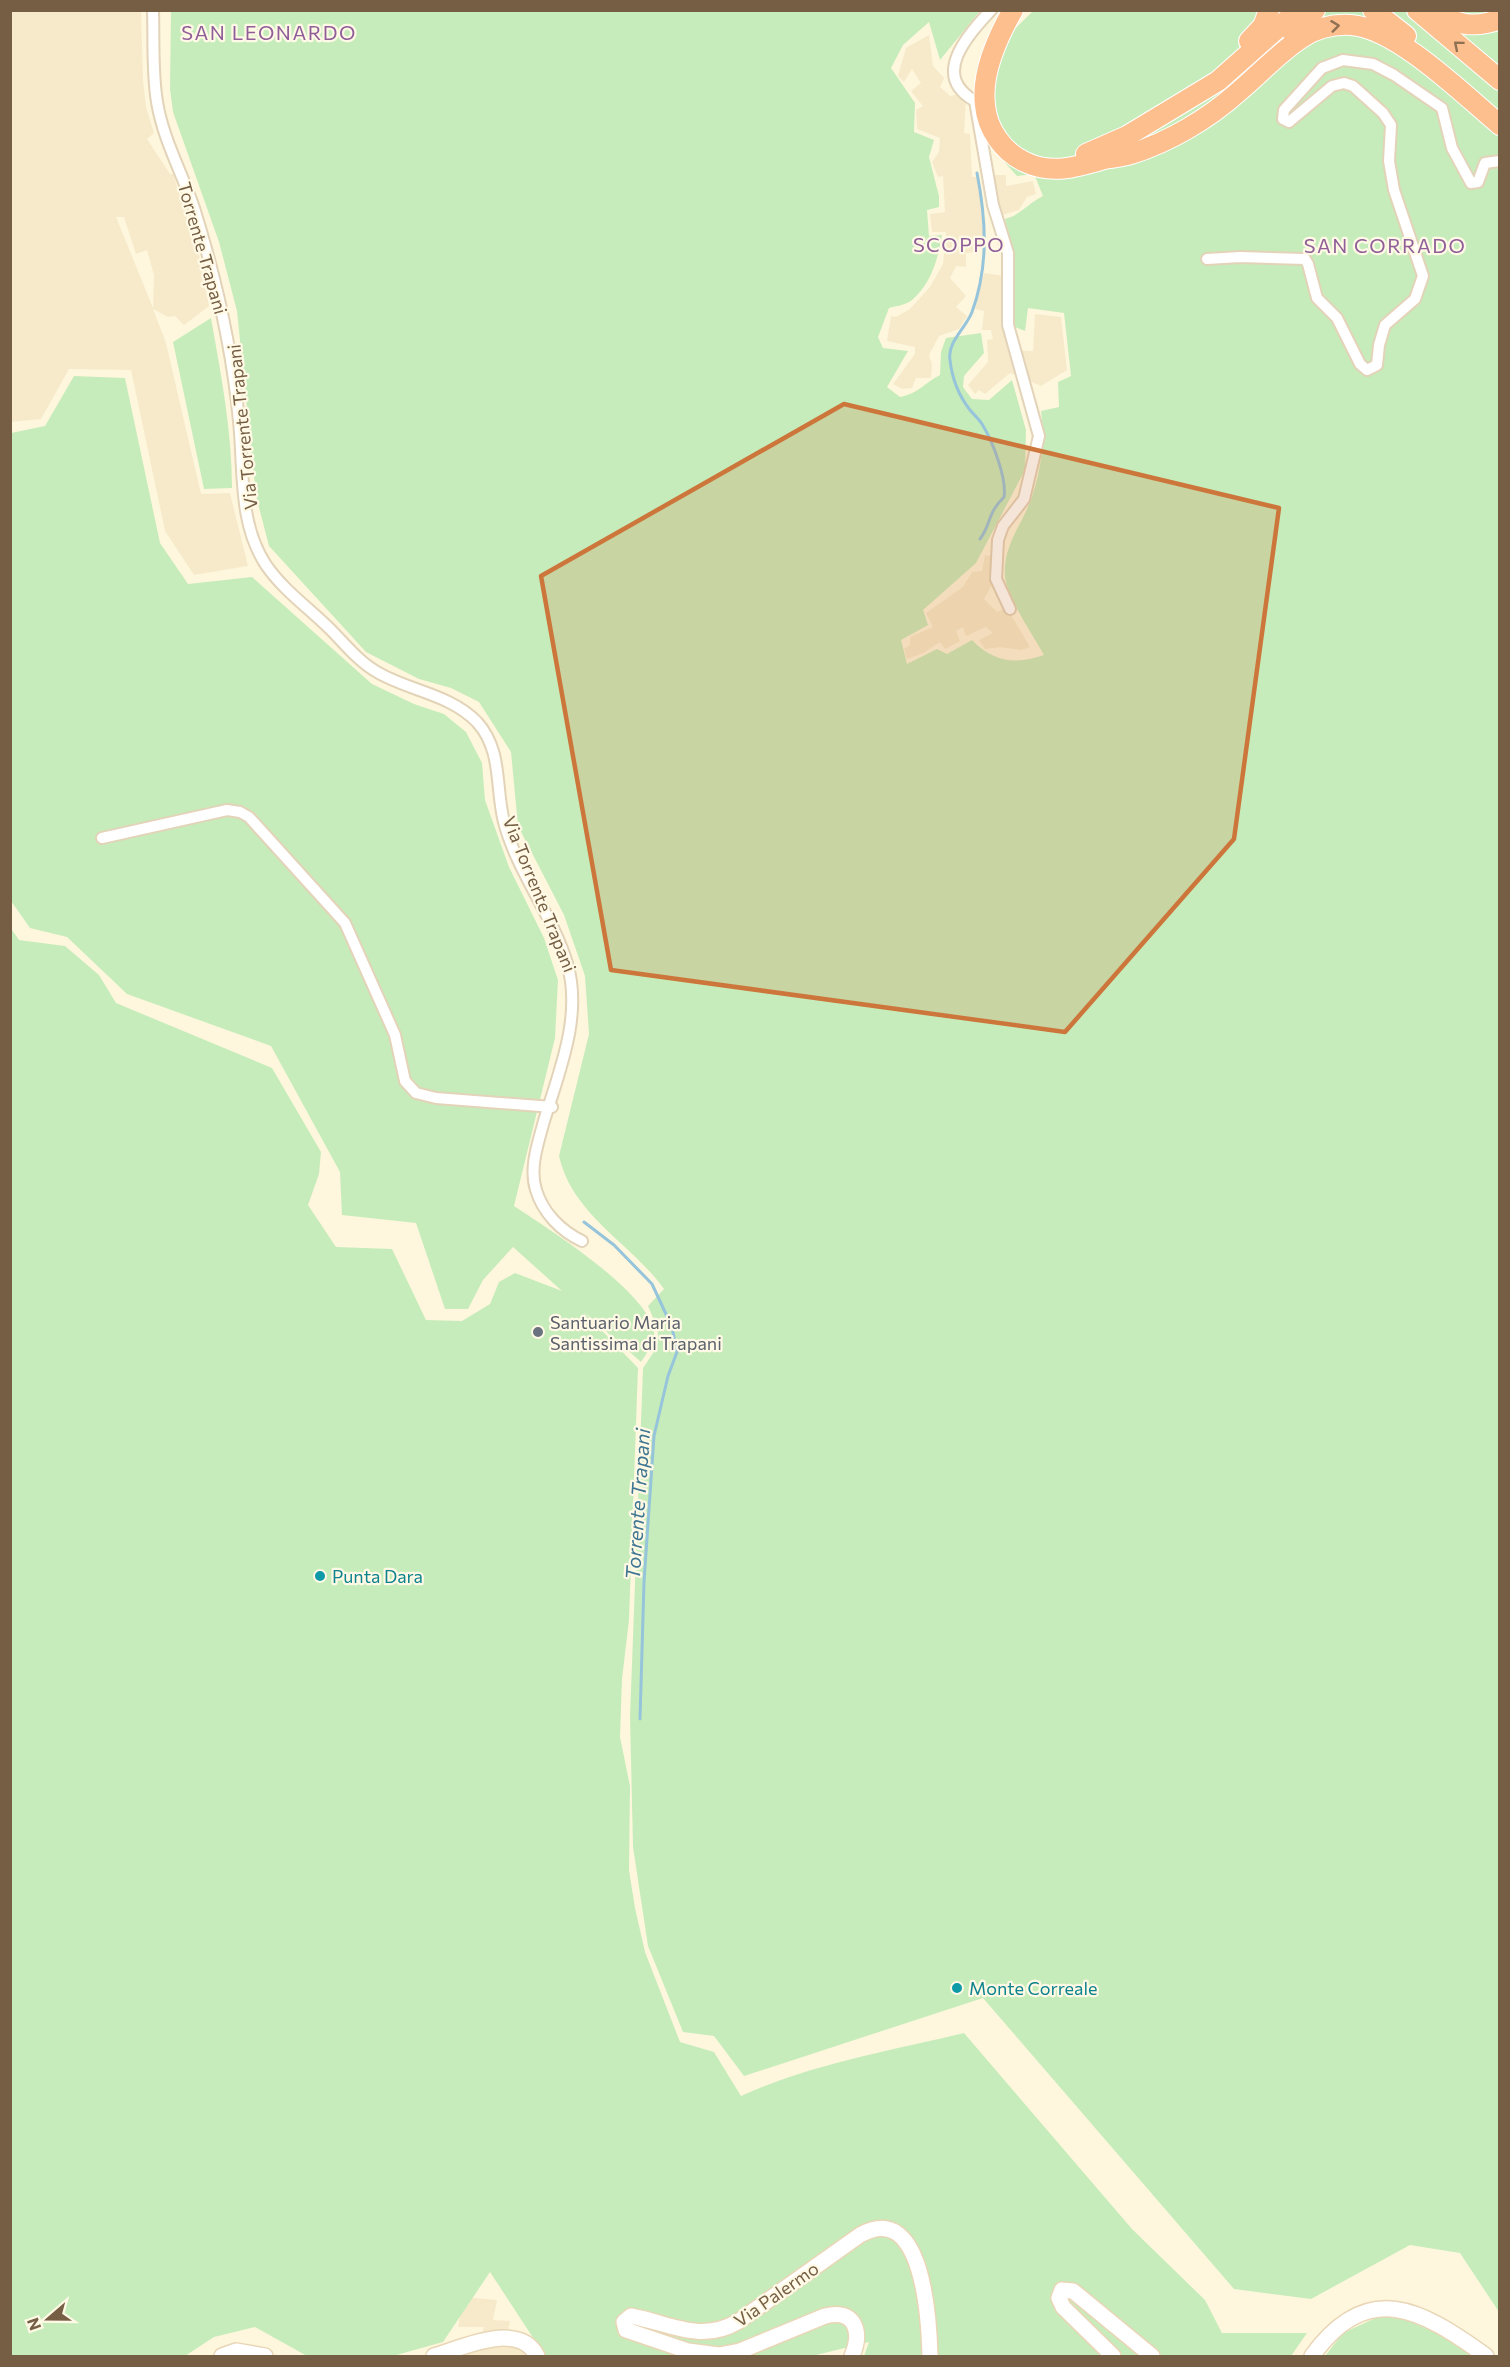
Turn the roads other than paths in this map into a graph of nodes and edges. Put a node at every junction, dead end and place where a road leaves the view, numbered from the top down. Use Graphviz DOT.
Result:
graph roads {
  1 [pos="155,10"];
  2 [pos="991,10"];
  3 [pos="1013,10"];
  4 [pos="1023,10"];
  5 [pos="1269,10"];
  6 [pos="1298,10"];
  7 [pos="1315,10"];
  8 [pos="1373,10"];
  9 [pos="1418,10"];
  10 [pos="1433,10"];
  11 [pos="1500,19"];
  12 [pos="1500,80"];
  13 [pos="1500,118"];
  14 [pos="1154,119"];
  15 [pos="1500,125"];
  16 [pos="1107,159"];
  17 [pos="1500,161"];
  18 [pos="1207,259"];
  19 [pos="1010,609"];
  20 [pos="102,838"];
  21 [pos="550,1107"];
  22 [pos="582,1241"];
  23 [pos="222,2356"];
  24 [pos="265,2356"];
  25 [pos="434,2356"];
  26 [pos="537,2356"];
  27 [pos="852,2356"];
  28 [pos="930,2356"];
  29 [pos="1113,2356"];
  30 [pos="1152,2356"];
  31 [pos="1311,2356"];
  32 [pos="1486,2356"];
  1 -- 21 [label="street, Via Torrente Trapani"];
  2 -- 19 [label="street"];
  3 -- 16 [label="highway"];
  4 -- 14 [label="highway"];
  5 -- 14 [label="highway"];
  6 -- 14 [label="highway"];
  7 -- 16 [label="highway"];
  8 -- 13 [label="highway"];
  12 -- 9 [label="highway, one-way"];
  10 -- 11 [label="highway"];
  16 -- 15 [label="highway, one-way"];
  17 -- 18 [label="street"];
  20 -- 21 [label="street"];
  21 -- 22 [label="street, Via Torrente Trapani"];
  23 -- 24 [label="main road"];
  25 -- 26 [label="main road"];
  27 -- 28 [label="main road, Via Palermo"];
  29 -- 30 [label="main road"];
  31 -- 32 [label="main road"];
}
